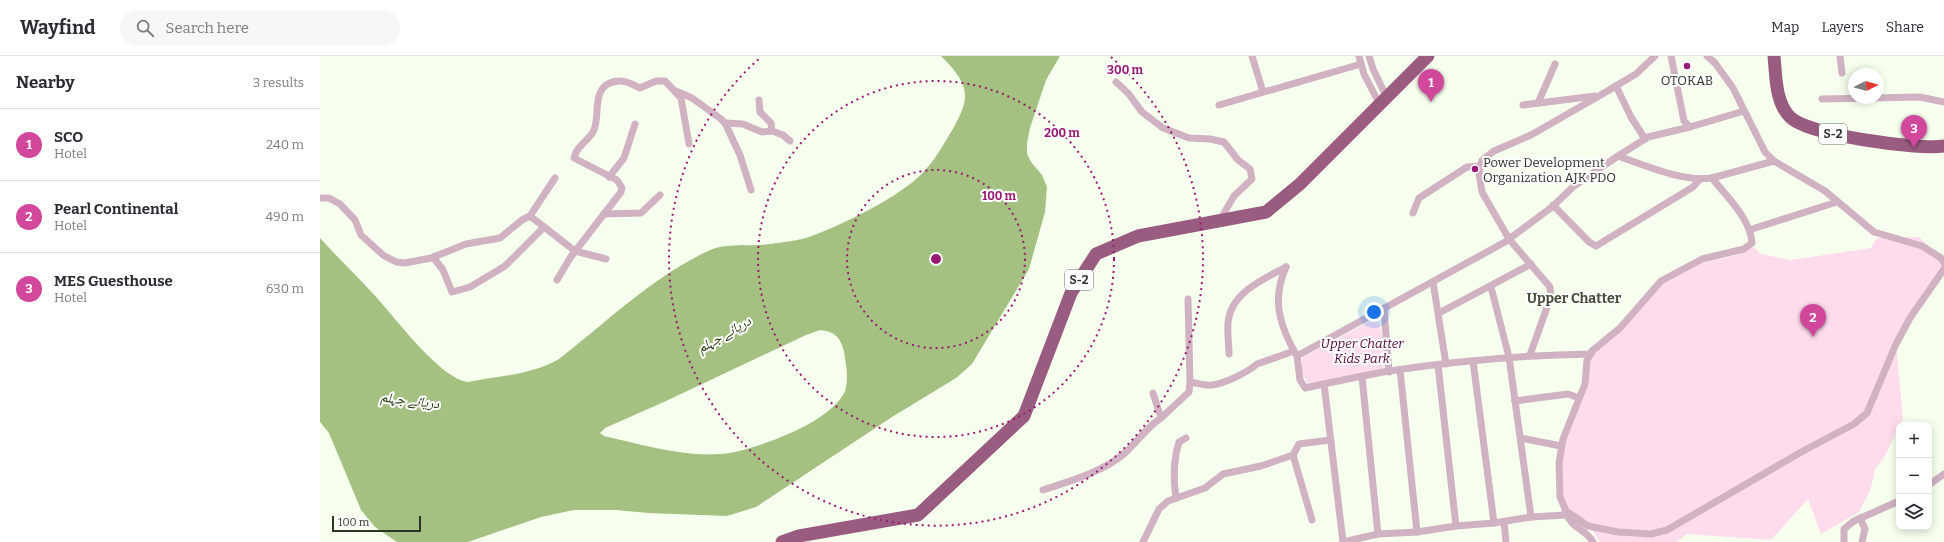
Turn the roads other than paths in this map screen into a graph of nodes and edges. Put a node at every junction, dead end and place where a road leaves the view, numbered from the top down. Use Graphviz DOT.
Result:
graph roads {
  1 [pos="1252,56"];
  2 [pos="1358,56"];
  3 [pos="1369,56"];
  4 [pos="1428,56"];
  5 [pos="1655,56"];
  6 [pos="1671,56"];
  7 [pos="1707,56"];
  8 [pos="1774,56"];
  9 [pos="1840,56"];
  10 [pos="1361,64"];
  11 [pos="1555,64"];
  12 [pos="1842,73"];
  13 [pos="1116,82"];
  14 [pos="1616,86"];
  15 [pos="674,90"];
  16 [pos="1263,92"];
  17 [pos="1599,96"];
  18 [pos="1822,99"];
  19 [pos="759,100"];
  20 [pos="1383,102"];
  21 [pos="1944,102"];
  22 [pos="1538,103"];
  23 [pos="1219,105"];
  24 [pos="1523,105"];
  25 [pos="1744,111"];
  26 [pos="725,123"];
  27 [pos="635,124"];
  28 [pos="1690,127"];
  29 [pos="772,130"];
  30 [pos="1645,139"];
  31 [pos="790,141"];
  32 [pos="689,144"];
  33 [pos="1944,146"];
  34 [pos="1618,156"];
  35 [pos="1774,161"];
  36 [pos="1481,166"];
  37 [pos="610,177"];
  38 [pos="555,178"];
  39 [pos="1712,178"];
  40 [pos="1699,180"];
  41 [pos="751,190"];
  42 [pos="660,195"];
  43 [pos="320,198"];
  44 [pos="1837,202"];
  45 [pos="1553,205"];
  46 [pos="1413,213"];
  47 [pos="604,214"];
  48 [pos="530,216"];
  49 [pos="1220,221"];
  50 [pos="544,226"];
  51 [pos="1749,230"];
  52 [pos="1509,239"];
  53 [pos="575,251"];
  54 [pos="433,257"];
  55 [pos="606,259"];
  56 [pos="1944,263"];
  57 [pos="1531,264"];
  58 [pos="1944,269"];
  59 [pos="557,280"];
  60 [pos="1433,282"];
  61 [pos="1491,287"];
  62 [pos="1188,299"];
  63 [pos="1384,309"];
  64 [pos="1439,313"];
  65 [pos="1229,354"];
  66 [pos="1296,354"];
  67 [pos="1590,354"];
  68 [pos="1530,355"];
  69 [pos="1509,357"];
  70 [pos="1473,361"];
  71 [pos="1446,364"];
  72 [pos="1438,365"];
  73 [pos="1400,370"];
  74 [pos="1389,372"];
  75 [pos="1362,377"];
  76 [pos="1190,382"];
  77 [pos="1324,384"];
  78 [pos="1153,393"];
  79 [pos="1579,398"];
  80 [pos="1516,401"];
  81 [pos="1161,418"];
  82 [pos="1186,438"];
  83 [pos="1521,438"];
  84 [pos="1330,440"];
  85 [pos="1562,446"];
  86 [pos="1293,455"];
  87 [pos="1944,474"];
  88 [pos="1932,483"];
  89 [pos="1043,490"];
  90 [pos="1176,498"];
  91 [pos="1896,502"];
  92 [pos="1563,503"];
  93 [pos="1566,515"];
  94 [pos="1531,517"];
  95 [pos="1860,518"];
  96 [pos="1312,520"];
  97 [pos="1504,522"];
  98 [pos="1494,523"];
  99 [pos="1456,526"];
  100 [pos="1417,532"];
  101 [pos="1375,537"];
  102 [pos="782,542"];
  103 [pos="1143,542"];
  104 [pos="1343,542"];
  105 [pos="1506,542"];
  106 [pos="1592,542"];
  107 [pos="1844,542"];
  108 [pos="1862,542"];
  1 -- 16 [label="street"];
  2 -- 10 [label="street"];
  3 -- 20 [label="street"];
  4 -- 20 [label="highway, S-2"];
  5 -- 14 [label="street"];
  6 -- 28 [label="street"];
  7 -- 25 [label="street"];
  8 -- 33 [label="highway, S-2"];
  9 -- 12 [label="street"];
  10 -- 16 [label="street"];
  10 -- 20 [label="street"];
  11 -- 22 [label="street"];
  13 -- 49 [label="street"];
  14 -- 17 [label="street"];
  14 -- 30 [label="street"];
  15 -- 26 [label="street"];
  15 -- 32 [label="street"];
  15 -- 37 [label="street"];
  16 -- 23 [label="street"];
  17 -- 22 [label="street"];
  17 -- 36 [label="street"];
  18 -- 21 [label="street"];
  19 -- 29 [label="street"];
  20 -- 49 [label="highway, S-2"];
  22 -- 24 [label="street"];
  25 -- 28 [label="street"];
  25 -- 35 [label="street"];
  26 -- 29 [label="street"];
  26 -- 41 [label="street"];
  27 -- 37 [label="street"];
  28 -- 30 [label="street"];
  29 -- 31 [label="street"];
  30 -- 34 [label="street"];
  34 -- 40 [label="street"];
  34 -- 45 [label="street"];
  35 -- 39 [label="street"];
  35 -- 44 [label="street"];
  36 -- 46 [label="street"];
  36 -- 52 [label="street"];
  37 -- 47 [label="street"];
  38 -- 48 [label="street"];
  39 -- 40 [label="street"];
  39 -- 51 [label="street"];
  40 -- 45 [label="street"];
  42 -- 47 [label="street"];
  43 -- 54 [label="street"];
  44 -- 51 [label="street"];
  44 -- 56 [label="street"];
  45 -- 52 [label="street"];
  47 -- 53 [label="street"];
  48 -- 50 [label="street"];
  48 -- 54 [label="street"];
  49 -- 102 [label="highway, S-2"];
  50 -- 53 [label="street"];
  50 -- 54 [label="street"];
  51 -- 67 [label="street"];
  52 -- 57 [label="street"];
  52 -- 60 [label="street"];
  53 -- 55 [label="street"];
  53 -- 59 [label="street"];
  57 -- 61 [label="street"];
  57 -- 68 [label="street"];
  58 -- 92 [label="street"];
  60 -- 63 [label="street"];
  60 -- 64 [label="street"];
  61 -- 64 [label="street"];
  61 -- 69 [label="street"];
  62 -- 76 [label="street"];
  63 -- 66 [label="street"];
  63 -- 74 [label="street"];
  64 -- 71 [label="street"];
  65 -- 66 [label="street"];
  66 -- 76 [label="street"];
  66 -- 77 [label="street"];
  67 -- 68 [label="street"];
  67 -- 79 [label="street"];
  68 -- 69 [label="street"];
  69 -- 70 [label="street"];
  69 -- 80 [label="street"];
  70 -- 71 [label="street"];
  70 -- 98 [label="street"];
  71 -- 72 [label="street"];
  72 -- 73 [label="street"];
  72 -- 99 [label="street"];
  73 -- 74 [label="street"];
  73 -- 100 [label="street"];
  74 -- 75 [label="street"];
  75 -- 77 [label="street"];
  75 -- 101 [label="street"];
  76 -- 81 [label="street"];
  77 -- 84 [label="street"];
  78 -- 81 [label="street"];
  79 -- 80 [label="street"];
  79 -- 85 [label="street"];
  80 -- 83 [label="street"];
  81 -- 89 [label="street"];
  82 -- 90 [label="street"];
  83 -- 85 [label="street"];
  83 -- 94 [label="street"];
  84 -- 86 [label="street"];
  84 -- 104 [label="street"];
  85 -- 92 [label="street"];
  86 -- 90 [label="street"];
  86 -- 96 [label="street"];
  87 -- 88 [label="street"];
  90 -- 103 [label="street"];
  91 -- 95 [label="street"];
  92 -- 93 [label="street"];
  93 -- 94 [label="street"];
  93 -- 106 [label="street"];
  94 -- 97 [label="street"];
  95 -- 107 [label="street"];
  95 -- 108 [label="street"];
  97 -- 98 [label="street"];
  97 -- 105 [label="street"];
  98 -- 99 [label="street"];
  99 -- 100 [label="street"];
  100 -- 101 [label="street"];
  101 -- 104 [label="street"];
}
